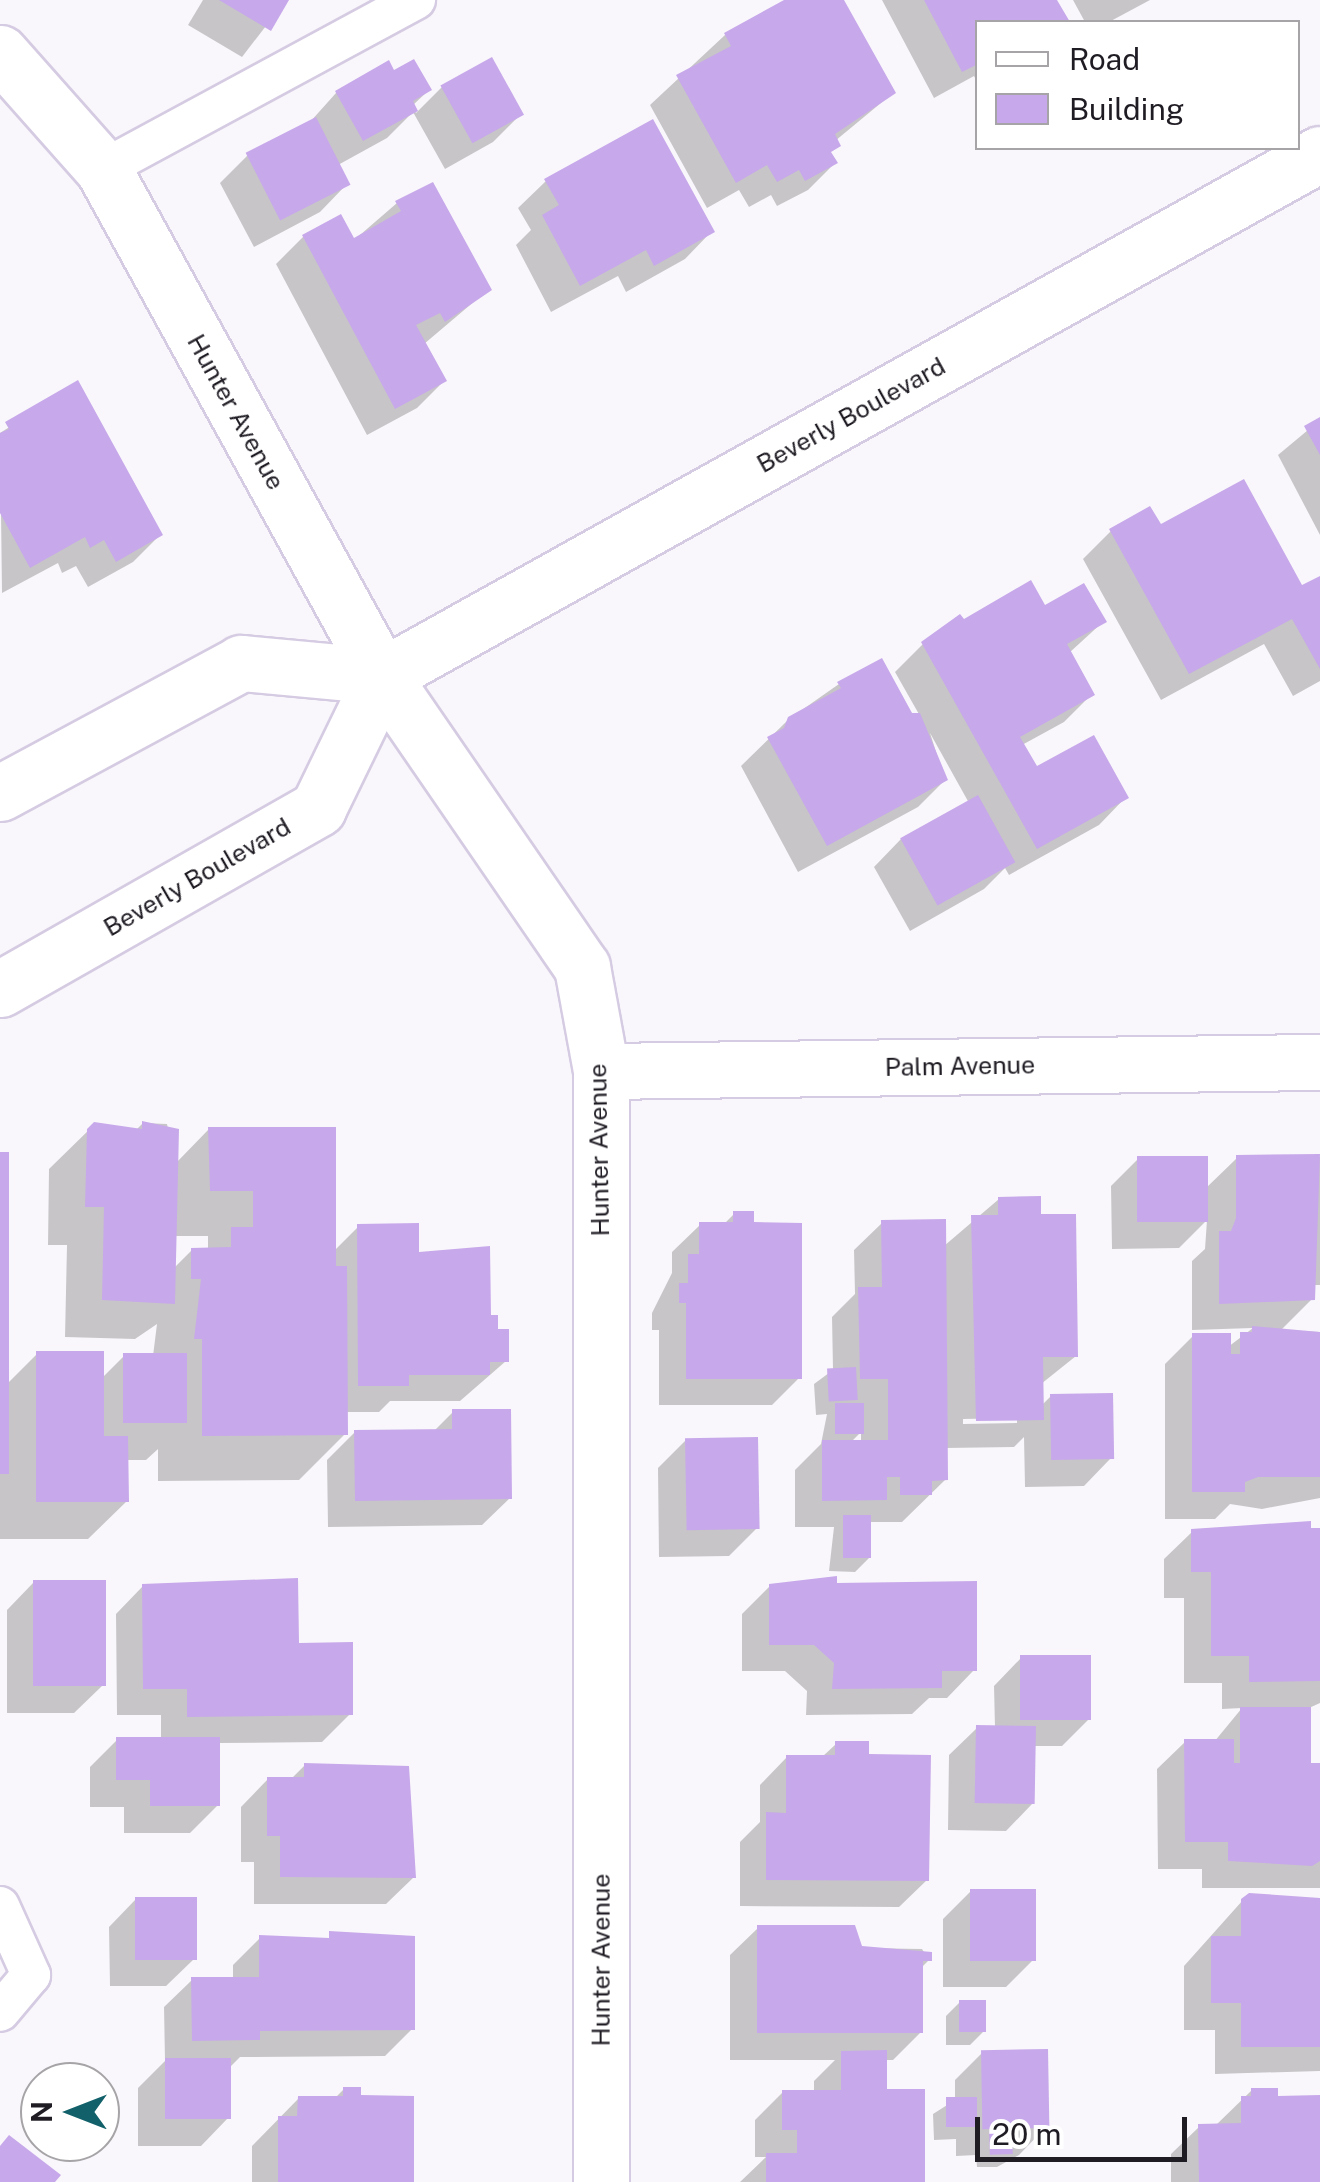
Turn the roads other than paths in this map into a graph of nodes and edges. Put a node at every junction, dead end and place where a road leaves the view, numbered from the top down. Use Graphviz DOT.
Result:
graph roads {
  1 [pos="416,0"];
  2 [pos="0,53"];
  3 [pos="1320,154"];
  4 [pos="103,169"];
  5 [pos="382,676"];
  6 [pos="0,793"];
  7 [pos="0,988"];
  8 [pos="1320,1062"];
  9 [pos="601,1070"];
  10 [pos="0,1906"];
  11 [pos="0,2012"];
  12 [pos="601,2182"];
  1 -- 4 [label="lane"];
  2 -- 4 [label="street, Hunter Avenue"];
  3 -- 5 [label="street, Beverly Boulevard"];
  4 -- 5 [label="street, Hunter Avenue"];
  5 -- 6 [label="street"];
  5 -- 7 [label="street, Beverly Boulevard"];
  5 -- 9 [label="street, Hunter Avenue"];
  8 -- 9 [label="street, Palm Avenue"];
  9 -- 12 [label="street, Hunter Avenue"];
  10 -- 11 [label="lane"];
}
